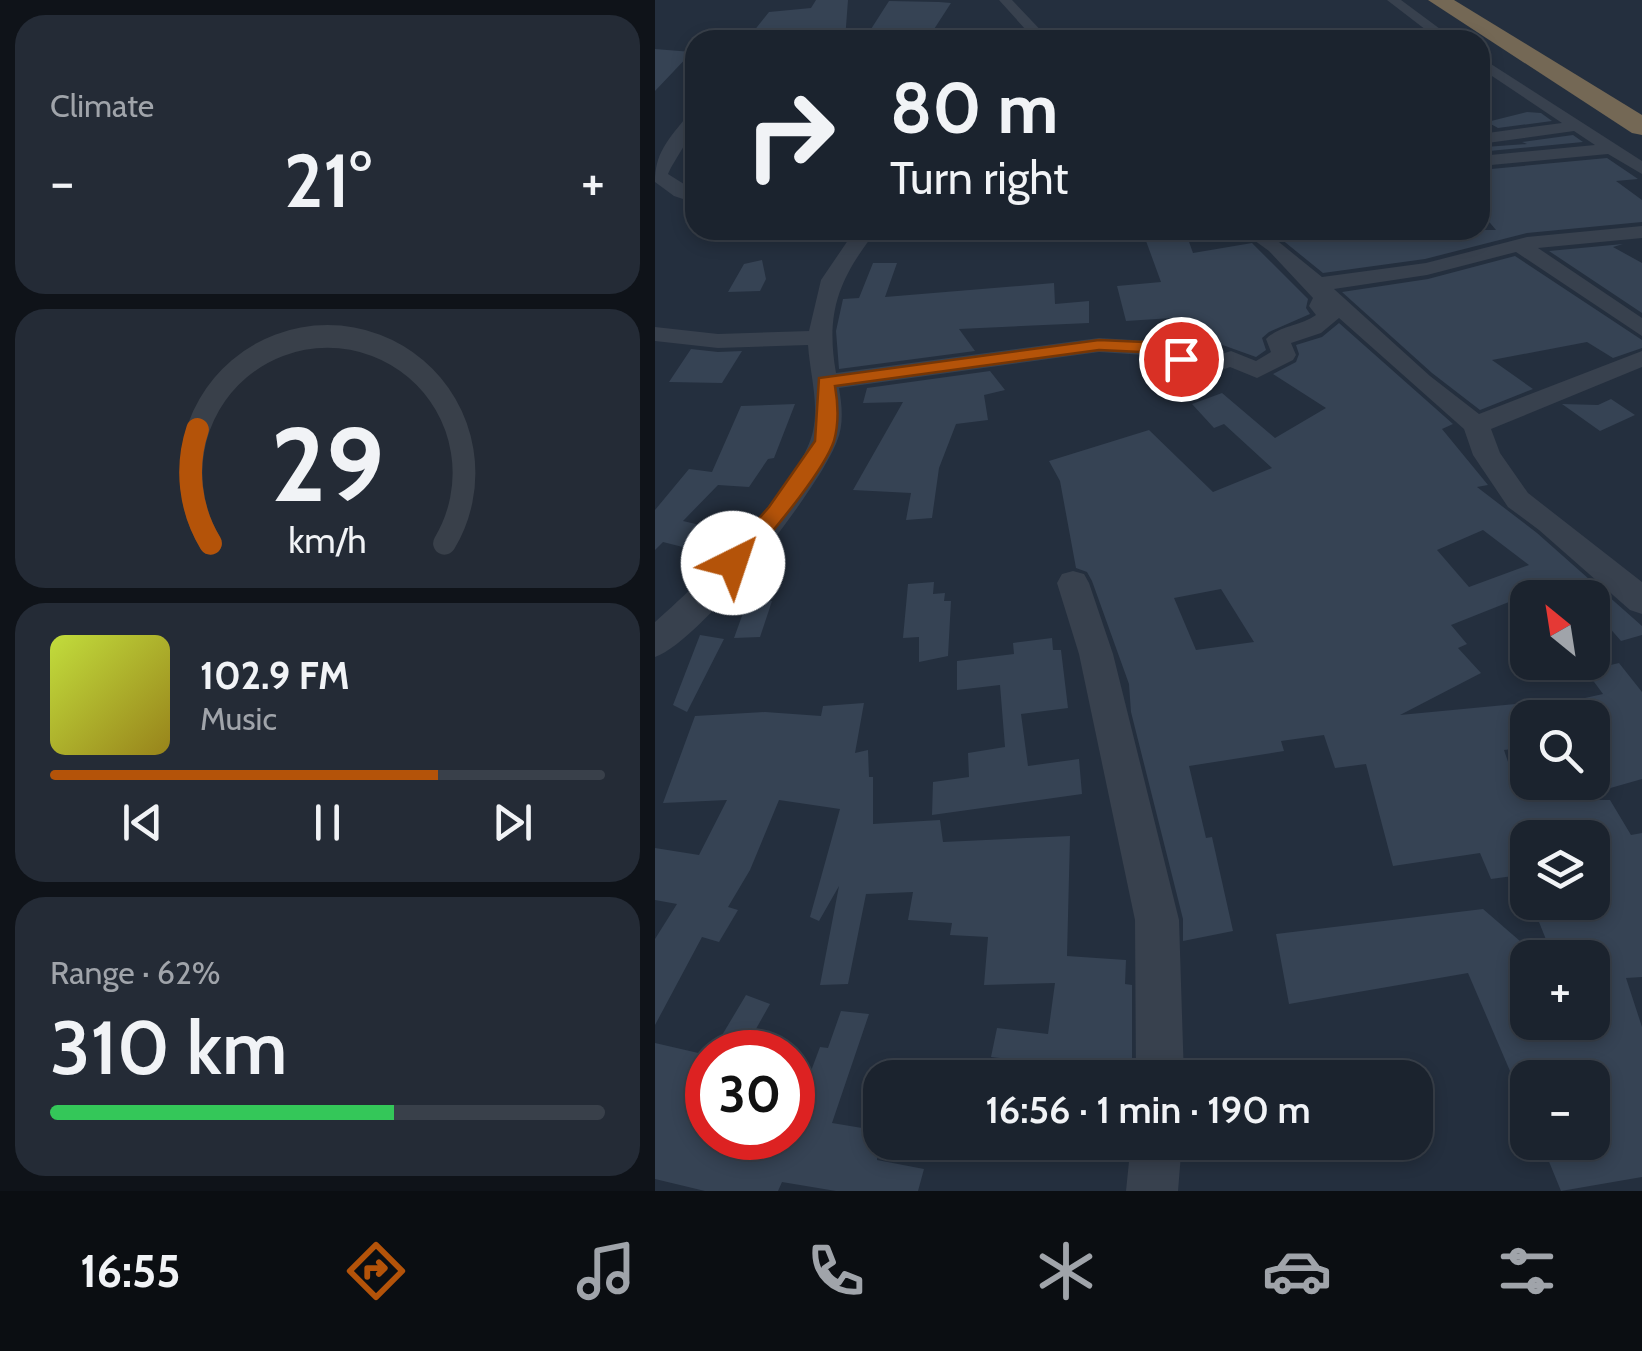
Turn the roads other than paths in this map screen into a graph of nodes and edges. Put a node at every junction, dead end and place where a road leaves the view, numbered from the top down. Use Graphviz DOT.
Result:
graph roads {
  1 [pos="1005,0"];
  2 [pos="1393,0"];
  3 [pos="1422,0"];
  4 [pos="1439,0"];
  5 [pos="1034,30"];
  6 [pos="1435,30"];
  7 [pos="1466,30"];
  8 [pos="1487,30"];
  9 [pos="1490,32"];
  10 [pos="1495,65"];
  11 [pos="1578,126"];
  12 [pos="1642,127"];
  13 [pos="685,129"];
  14 [pos="1490,138"];
  15 [pos="1642,146"];
  16 [pos="1609,149"];
  17 [pos="1490,160"];
  18 [pos="1642,169"];
  19 [pos="685,192"];
  20 [pos="685,197"];
  21 [pos="659,202"];
  22 [pos="1642,232"];
  23 [pos="858,240"];
  24 [pos="1264,240"];
  25 [pos="1519,245"];
  26 [pos="1315,285"];
  27 [pos="1642,329"];
  28 [pos="655,334"];
  29 [pos="820,338"];
  30 [pos="1642,358"];
  31 [pos="826,382"];
  32 [pos="1476,425"];
  33 [pos="1073,583"];
  34 [pos="1642,601"];
  35 [pos="655,643"];
  36 [pos="1160,1060"];
  37 [pos="1156,1160"];
  38 [pos="1153,1191"];
  1 -- 5 [label="street"];
  2 -- 6 [label="street"];
  3 -- 7 [label="highway"];
  4 -- 8 [label="highway"];
  9 -- 12 [label="highway"];
  10 -- 11 [label="street"];
  10 -- 15 [label="highway"];
  11 -- 14 [label="street"];
  11 -- 16 [label="street"];
  13 -- 19 [label="street"];
  16 -- 17 [label="street"];
  16 -- 18 [label="street"];
  20 -- 21 [label="street"];
  22 -- 25 [label="street"];
  23 -- 29 [label="street"];
  24 -- 26 [label="street"];
  25 -- 26 [label="street"];
  25 -- 27 [label="street"];
  26 -- 31 [label="street"];
  26 -- 32 [label="street"];
  28 -- 29 [label="street"];
  29 -- 31 [label="street"];
  30 -- 32 [label="street"];
  31 -- 35 [label="street"];
  32 -- 34 [label="street"];
  33 -- 36 [label="street"];
  37 -- 38 [label="street"];
}
